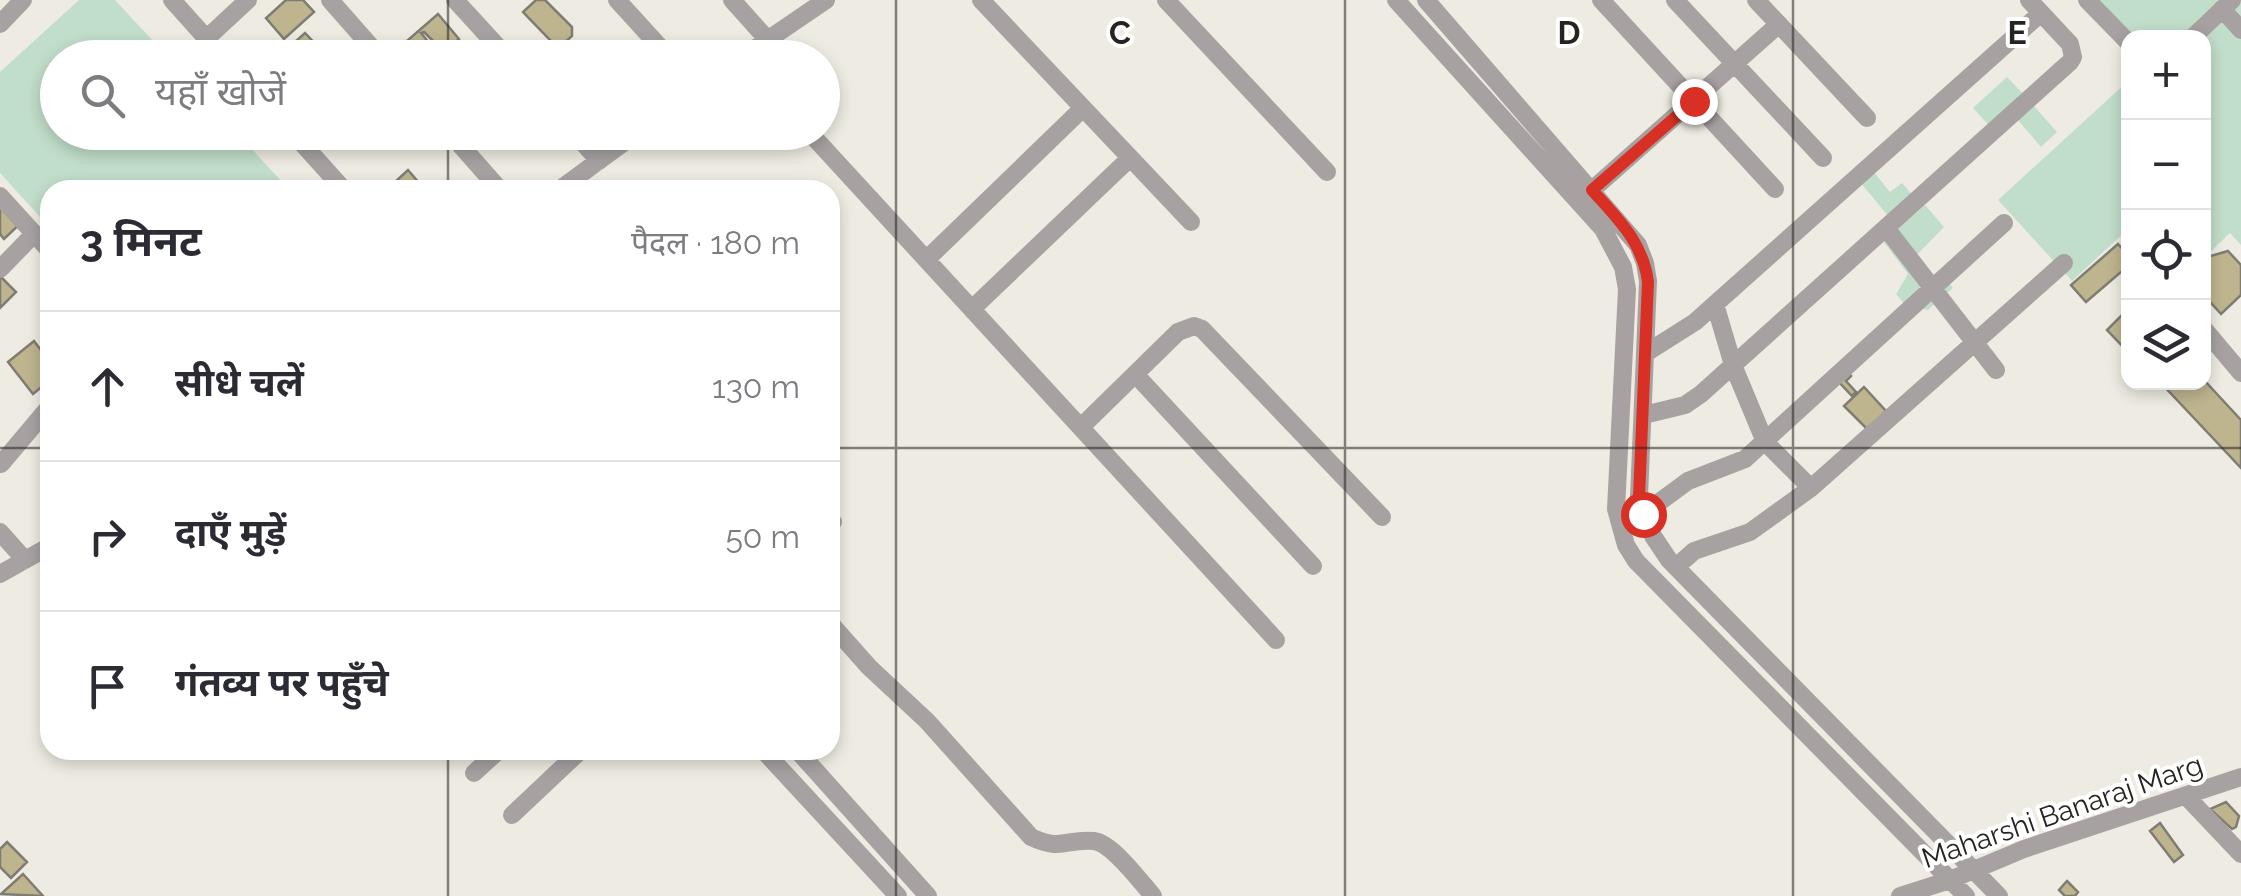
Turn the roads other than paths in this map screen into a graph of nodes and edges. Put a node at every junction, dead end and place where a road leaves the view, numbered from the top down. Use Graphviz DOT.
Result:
graph roads {
  1 [pos="23,0"];
  2 [pos="172,0"];
  3 [pos="248,0"];
  4 [pos="330,0"];
  5 [pos="454,0"];
  6 [pos="617,0"];
  7 [pos="732,0"];
  8 [pos="826,0"];
  9 [pos="981,0"];
  10 [pos="1166,0"];
  11 [pos="1396,0"];
  12 [pos="1426,0"];
  13 [pos="1601,0"];
  14 [pos="1675,0"];
  15 [pos="1756,0"];
  16 [pos="2087,0"];
  17 [pos="2227,5"];
  18 [pos="2035,6"];
  19 [pos="0,24"];
  20 [pos="1779,24"];
  21 [pos="2200,30"];
  22 [pos="2241,30"];
  23 [pos="2121,35"];
  24 [pos="206,38"];
  25 [pos="767,38"];
  26 [pos="365,40"];
  27 [pos="491,40"];
  28 [pos="654,40"];
  29 [pos="764,40"];
  30 [pos="1734,64"];
  31 [pos="1694,101"];
  32 [pos="1083,108"];
  33 [pos="1866,118"];
  34 [pos="308,150"];
  35 [pos="464,150"];
  36 [pos="590,150"];
  37 [pos="614,150"];
  38 [pos="826,150"];
  39 [pos="1130,158"];
  40 [pos="1823,158"];
  41 [pos="599,161"];
  42 [pos="1327,172"];
  43 [pos="335,180"];
  44 [pos="491,180"];
  45 [pos="573,180"];
  46 [pos="1775,188"];
  47 [pos="1592,190"];
  48 [pos="0,196"];
  49 [pos="1190,222"];
  50 [pos="2004,223"];
  51 [pos="1886,228"];
  52 [pos="34,234"];
  53 [pos="40,240"];
  54 [pos="927,259"];
  55 [pos="2064,263"];
  56 [pos="0,268"];
  57 [pos="1933,289"];
  58 [pos="1715,304"];
  59 [pos="973,308"];
  60 [pos="2211,338"];
  61 [pos="1973,344"];
  62 [pos="1646,353"];
  63 [pos="1733,365"];
  64 [pos="1996,370"];
  65 [pos="2241,373"];
  66 [pos="1136,374"];
  67 [pos="1644,415"];
  68 [pos="40,418"];
  69 [pos="1082,428"];
  70 [pos="1766,442"];
  71 [pos="0,464"];
  72 [pos="1811,488"];
  73 [pos="1643,514"];
  74 [pos="1382,517"];
  75 [pos="0,532"];
  76 [pos="40,552"];
  77 [pos="25,560"];
  78 [pos="1313,566"];
  79 [pos="1676,567"];
  80 [pos="0,574"];
  81 [pos="840,634"];
  82 [pos="1276,640"];
  83 [pos="488,760"];
  84 [pos="570,760"];
  85 [pos="773,760"];
  86 [pos="805,760"];
  87 [pos="474,773"];
  88 [pos="2241,776"];
  89 [pos="2186,796"];
  90 [pos="512,815"];
  91 [pos="2241,854"];
  92 [pos="1973,870"];
  93 [pos="1950,880"];
  94 [pos="898,896"];
  95 [pos="928,896"];
  96 [pos="1153,896"];
  97 [pos="1900,896"];
  98 [pos="1966,896"];
  99 [pos="1999,896"];
  1 -- 19 [label="street"];
  2 -- 24 [label="street"];
  3 -- 24 [label="street"];
  4 -- 26 [label="street"];
  5 -- 27 [label="street"];
  6 -- 28 [label="street"];
  7 -- 25 [label="street"];
  8 -- 25 [label="street"];
  9 -- 32 [label="street"];
  10 -- 42 [label="street"];
  11 -- 93 [label="street"];
  12 -- 47 [label="street"];
  13 -- 31 [label="street"];
  14 -- 30 [label="street"];
  15 -- 20 [label="street"];
  16 -- 23 [label="street"];
  17 -- 21 [label="street"];
  17 -- 22 [label="street"];
  18 -- 51 [label="street"];
  18 -- 58 [label="street"];
  20 -- 30 [label="street"];
  20 -- 33 [label="street"];
  25 -- 29 [label="street"];
  30 -- 31 [label="street"];
  30 -- 40 [label="street"];
  31 -- 46 [label="street"];
  31 -- 47 [label="street"];
  32 -- 39 [label="street"];
  32 -- 54 [label="street"];
  34 -- 43 [label="street"];
  35 -- 44 [label="street"];
  36 -- 41 [label="street"];
  37 -- 41 [label="street"];
  38 -- 54 [label="street"];
  39 -- 49 [label="street"];
  39 -- 59 [label="street"];
  41 -- 45 [label="street"];
  47 -- 62 [label="street"];
  48 -- 52 [label="street"];
  50 -- 57 [label="street"];
  51 -- 57 [label="street"];
  51 -- 63 [label="street"];
  52 -- 53 [label="street"];
  52 -- 56 [label="street"];
  54 -- 59 [label="street"];
  55 -- 61 [label="street"];
  57 -- 61 [label="street"];
  57 -- 70 [label="street"];
  58 -- 62 [label="street"];
  58 -- 63 [label="street"];
  59 -- 69 [label="street"];
  60 -- 65 [label="street"];
  61 -- 64 [label="street"];
  61 -- 72 [label="street"];
  62 -- 67 [label="street"];
  63 -- 67 [label="street"];
  63 -- 70 [label="street"];
  66 -- 69 [label="street"];
  66 -- 74 [label="street"];
  66 -- 78 [label="street"];
  67 -- 73 [label="street"];
  68 -- 71 [label="street"];
  69 -- 82 [label="street"];
  70 -- 72 [label="street"];
  70 -- 73 [label="street"];
  72 -- 79 [label="street"];
  73 -- 79 [label="street"];
  75 -- 77 [label="street"];
  76 -- 77 [label="street"];
  77 -- 80 [label="street"];
  79 -- 92 [label="street"];
  81 -- 96 [label="street"];
  83 -- 87 [label="street"];
  84 -- 90 [label="street"];
  85 -- 94 [label="street"];
  86 -- 95 [label="street"];
  88 -- 89 [label="street, Maharshi Banaraj Marg"];
  89 -- 91 [label="street"];
  89 -- 92 [label="street, Maharshi Banaraj Marg"];
  92 -- 93 [label="street, Maharshi Banaraj Marg"];
  92 -- 99 [label="street"];
  93 -- 97 [label="street, Maharshi Banaraj Marg"];
  93 -- 98 [label="street"];
}
